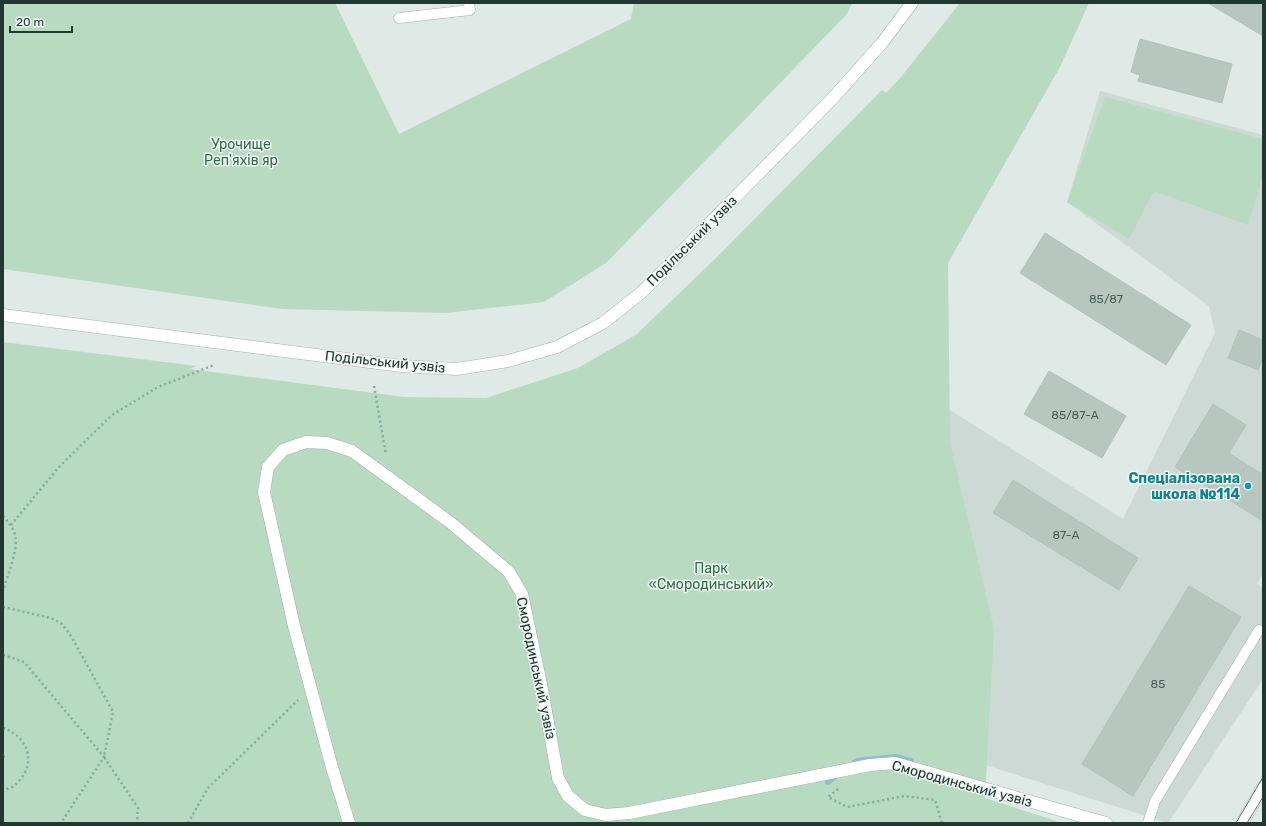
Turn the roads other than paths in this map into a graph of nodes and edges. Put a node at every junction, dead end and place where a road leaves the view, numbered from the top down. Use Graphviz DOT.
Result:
graph roads {
  1 [pos="469,3"];
  2 [pos="912,3"];
  3 [pos="399,18"];
  4 [pos="3,315"];
  5 [pos="1259,630"];
  6 [pos="1263,787"];
  7 [pos="349,823"];
  8 [pos="1106,823"];
  9 [pos="1148,823"];
  10 [pos="1242,823"];
  1 -- 3 [label="lane"];
  2 -- 4 [label="street, Подільський узвіз"];
  5 -- 9 [label="lane"];
  6 -- 10 [label="street"];
  7 -- 8 [label="street, Смородинський узвіз"];
}
